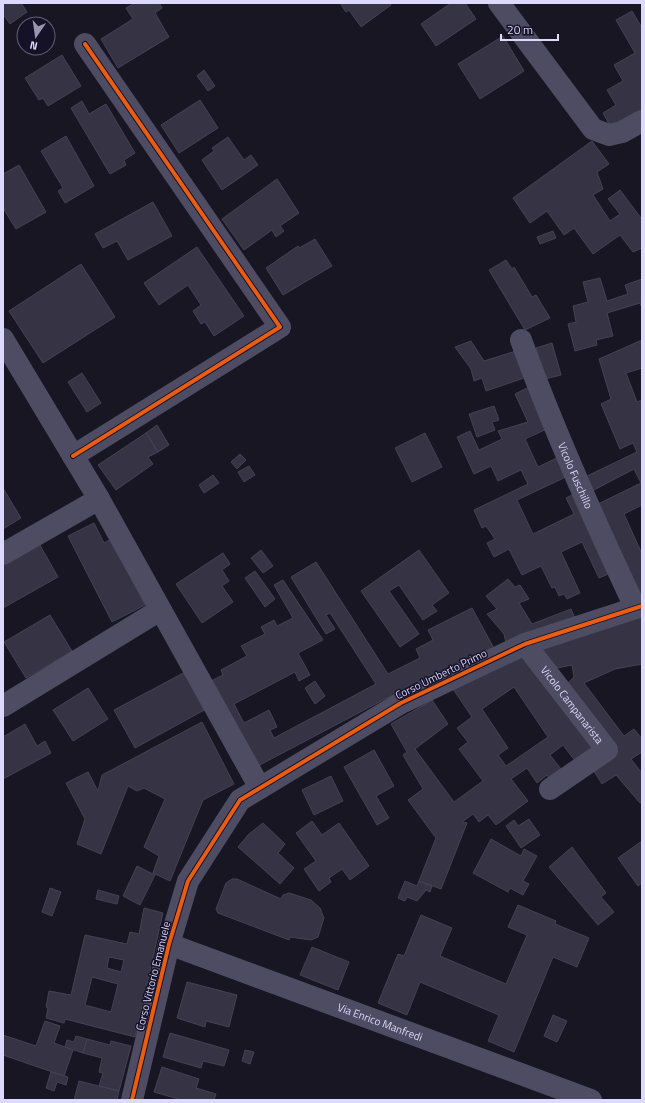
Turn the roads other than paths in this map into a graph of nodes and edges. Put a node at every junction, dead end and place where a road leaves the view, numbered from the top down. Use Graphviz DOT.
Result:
graph roads {
  1 [pos="499,3"];
  2 [pos="85,44"];
  3 [pos="642,121"];
  4 [pos="3,339"];
  5 [pos="522,340"];
  6 [pos="73,456"];
  7 [pos="99,499"];
  8 [pos="3,554"];
  9 [pos="639,607"];
  10 [pos="160,610"];
  11 [pos="525,644"];
  12 [pos="3,706"];
  13 [pos="260,788"];
  14 [pos="550,789"];
  15 [pos="240,800"];
  16 [pos="169,944"];
  17 [pos="132,1100"];
  18 [pos="591,1100"];
  1 -- 3 [label="street"];
  2 -- 6 [label="street"];
  4 -- 6 [label="street"];
  5 -- 9 [label="street, Vicolo Fuschillo"];
  6 -- 7 [label="street"];
  7 -- 8 [label="street"];
  7 -- 10 [label="street"];
  9 -- 11 [label="street, Corso Umberto Primo"];
  10 -- 12 [label="street"];
  10 -- 13 [label="street"];
  11 -- 13 [label="street, Corso Umberto Primo"];
  11 -- 14 [label="street, Vicolo Campanarista"];
  13 -- 15 [label="street, Corso Umberto Primo"];
  15 -- 16 [label="street, Corso Vittorio Emanuele"];
  16 -- 17 [label="street, Corso Vittorio Emanuele"];
  16 -- 18 [label="street, Via Enrico Manfredi"];
}
